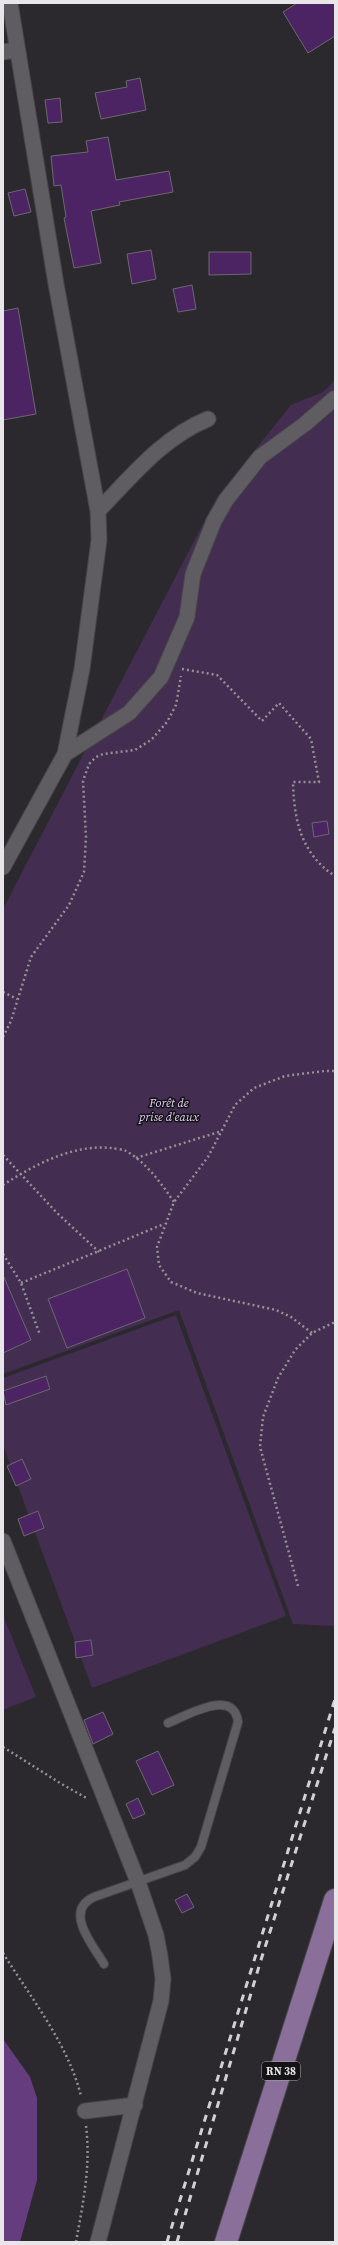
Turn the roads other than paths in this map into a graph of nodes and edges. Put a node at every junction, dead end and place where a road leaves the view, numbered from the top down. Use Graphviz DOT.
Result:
graph roads {
  1 [pos="10,3"];
  2 [pos="10,51"];
  3 [pos="335,398"];
  4 [pos="208,419"];
  5 [pos="98,511"];
  6 [pos="65,754"];
  7 [pos="3,867"];
  8 [pos="3,1541"];
  9 [pos="168,1723"];
  10 [pos="138,1882"];
  11 [pos="335,1900"];
  12 [pos="104,1964"];
  13 [pos="135,2105"];
  14 [pos="85,2111"];
  15 [pos="98,2242"];
  16 [pos="226,2242"];
  1 -- 2 [label="street"];
  2 -- 5 [label="street"];
  3 -- 6 [label="street"];
  4 -- 5 [label="street"];
  5 -- 6 [label="street"];
  6 -- 7 [label="street"];
  8 -- 10 [label="street"];
  9 -- 10 [label="lane"];
  10 -- 12 [label="lane"];
  10 -- 13 [label="street"];
  11 -- 16 [label="main road, RN 38"];
  13 -- 14 [label="street"];
  13 -- 15 [label="street"];
}
